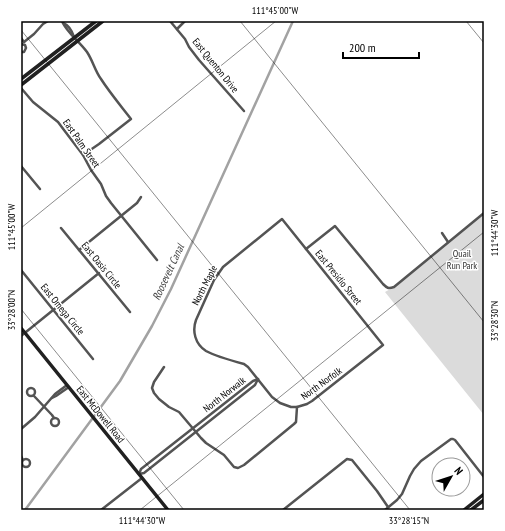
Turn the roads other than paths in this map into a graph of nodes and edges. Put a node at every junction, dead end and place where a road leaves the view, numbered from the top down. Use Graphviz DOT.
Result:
graph roads {
  1 [pos="48,21"];
  2 [pos="96,21"];
  3 [pos="103,21"];
  4 [pos="170,21"];
  5 [pos="186,21"];
  6 [pos="62,22"];
  7 [pos="176,29"];
  8 [pos="21,38"];
  9 [pos="76,39"];
  10 [pos="23,43"];
  11 [pos="21,52"];
  12 [pos="21,80"];
  13 [pos="21,87"];
  14 [pos="244,111"];
  15 [pos="83,155"];
  16 [pos="21,166"];
  17 [pos="40,189"];
  18 [pos="141,197"];
  19 [pos="484,212"];
  20 [pos="121,216"];
  21 [pos="282,219"];
  22 [pos="61,228"];
  23 [pos="442,233"];
  24 [pos="448,242"];
  25 [pos="306,249"];
  26 [pos="79,250"];
  27 [pos="157,260"];
  28 [pos="21,270"];
  29 [pos="99,273"];
  30 [pos="53,310"];
  31 [pos="130,312"];
  32 [pos="21,328"];
  33 [pos="25,333"];
  34 [pos="21,336"];
  35 [pos="383,345"];
  36 [pos="93,359"];
  37 [pos="164,367"];
  38 [pos="258,379"];
  39 [pos="68,386"];
  40 [pos="34,396"];
  41 [pos="228,400"];
  42 [pos="231,404"];
  43 [pos="44,406"];
  44 [pos="297,407"];
  45 [pos="54,418"];
  46 [pos="21,430"];
  47 [pos="194,430"];
  48 [pos="21,456"];
  49 [pos="23,460"];
  50 [pos="139,474"];
  51 [pos="484,477"];
  52 [pos="142,478"];
  53 [pos="484,494"];
  54 [pos="484,500"];
  55 [pos="388,507"];
  56 [pos="101,510"];
  57 [pos="168,510"];
  58 [pos="283,510"];
  59 [pos="385,510"];
  60 [pos="464,510"];
  61 [pos="471,510"];
  1 -- 10 [label="street"];
  2 -- 9 [label="main road"];
  3 -- 9 [label="main road"];
  4 -- 7 [label="street, East Quenton Drive"];
  5 -- 7 [label="street"];
  6 -- 9 [label="street"];
  7 -- 14 [label="street, East Quenton Drive"];
  8 -- 10 [label="street"];
  9 -- 12 [label="main road"];
  9 -- 13 [label="main road"];
  9 -- 15 [label="street"];
  10 -- 11 [label="street"];
  13 -- 15 [label="street, East Palm Street"];
  15 -- 20 [label="street, East Palm Street"];
  16 -- 17 [label="street"];
  18 -- 20 [label="street"];
  19 -- 24 [label="street"];
  20 -- 26 [label="street"];
  20 -- 27 [label="street, East Palm Street"];
  21 -- 25 [label="street, East Presidio Street"];
  21 -- 38 [label="street, North Maple"];
  22 -- 26 [label="street, East Oasis Circle"];
  23 -- 24 [label="street"];
  24 -- 25 [label="street"];
  25 -- 35 [label="street, East Presidio Street"];
  26 -- 29 [label="street, East Oasis Circle"];
  28 -- 30 [label="street, East Omega Circle"];
  29 -- 30 [label="street"];
  29 -- 31 [label="street, East Oasis Circle"];
  30 -- 33 [label="street"];
  30 -- 36 [label="street, East Omega Circle"];
  32 -- 33 [label="main road, East McDowell Road"];
  33 -- 34 [label="street"];
  33 -- 39 [label="main road, East McDowell Road"];
  35 -- 44 [label="street, North Norfolk"];
  37 -- 47 [label="street"];
  38 -- 41 [label="street, North Norwalk"];
  38 -- 42 [label="street, North Norwalk"];
  38 -- 44 [label="street"];
  39 -- 43 [label="street"];
  39 -- 50 [label="main road, East McDowell Road"];
  40 -- 43 [label="street"];
  41 -- 42 [label="street"];
  41 -- 47 [label="street, North Norwalk"];
  42 -- 47 [label="street, North Norwalk"];
  43 -- 45 [label="street"];
  43 -- 46 [label="street"];
  44 -- 47 [label="street, North Norfolk"];
  47 -- 50 [label="street, North Norwalk"];
  48 -- 49 [label="street"];
  50 -- 52 [label="main road, East McDowell Road"];
  51 -- 55 [label="street"];
  52 -- 56 [label="street"];
  52 -- 57 [label="main road, East McDowell Road"];
  53 -- 60 [label="main road"];
  54 -- 61 [label="main road"];
  55 -- 58 [label="street"];
  55 -- 59 [label="street"];
}
